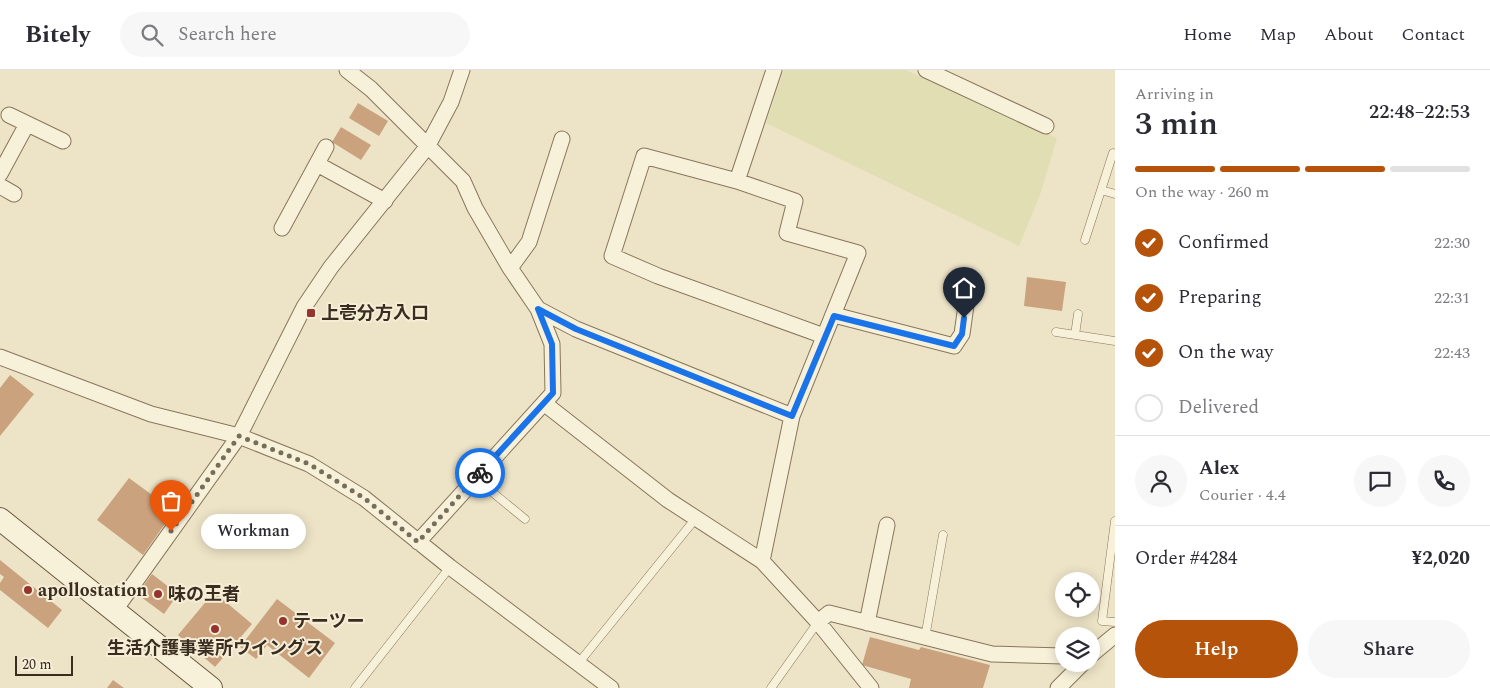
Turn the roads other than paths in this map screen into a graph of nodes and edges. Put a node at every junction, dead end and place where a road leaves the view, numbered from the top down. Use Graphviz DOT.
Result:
graph roads {
  1 [pos="347,70"];
  2 [pos="462,70"];
  3 [pos="774,70"];
  4 [pos="926,70"];
  5 [pos="9,115"];
  6 [pos="27,124"];
  7 [pos="1046,126"];
  8 [pos="562,139"];
  9 [pos="63,142"];
  10 [pos="326,146"];
  11 [pos="427,147"];
  12 [pos="1113,153"];
  13 [pos="317,164"];
  14 [pos="0,174"];
  15 [pos="737,180"];
  16 [pos="0,186"];
  17 [pos="1101,190"];
  18 [pos="14,194"];
  19 [pos="1115,194"];
  20 [pos="385,200"];
  21 [pos="282,228"];
  22 [pos="1085,240"];
  23 [pos="510,268"];
  24 [pos="969,284"];
  25 [pos="538,309"];
  26 [pos="1078,314"];
  27 [pos="834,316"];
  28 [pos="1056,332"];
  29 [pos="1075,335"];
  30 [pos="824,336"];
  31 [pos="1115,341"];
  32 [pos="0,357"];
  33 [pos="545,404"];
  34 [pos="792,416"];
  35 [pos="239,436"];
  36 [pos="475,478"];
  37 [pos="696,518"];
  38 [pos="0,519"];
  39 [pos="525,519"];
  40 [pos="1115,521"];
  41 [pos="887,524"];
  42 [pos="943,535"];
  43 [pos="418,542"];
  44 [pos="762,561"];
  45 [pos="450,567"];
  46 [pos="115,610"];
  47 [pos="818,622"];
  48 [pos="1115,622"];
  49 [pos="867,623"];
  50 [pos="1115,635"];
  51 [pos="925,638"];
  52 [pos="1100,648"];
  53 [pos="1055,656"];
  54 [pos="577,665"];
  55 [pos="1074,672"];
  56 [pos="203,686"];
  57 [pos="356,688"];
  58 [pos="611,688"];
  59 [pos="771,688"];
  60 [pos="871,688"];
  61 [pos="1058,688"];
  1 -- 11 [label="street"];
  2 -- 11 [label="street"];
  3 -- 15 [label="street"];
  4 -- 7 [label="street"];
  5 -- 6 [label="street"];
  6 -- 9 [label="street"];
  6 -- 14 [label="street"];
  8 -- 23 [label="street"];
  10 -- 13 [label="street"];
  11 -- 20 [label="street"];
  11 -- 23 [label="street"];
  12 -- 17 [label="lane"];
  13 -- 20 [label="street"];
  13 -- 21 [label="street"];
  15 -- 27 [label="street"];
  15 -- 30 [label="street"];
  16 -- 18 [label="street"];
  17 -- 19 [label="lane"];
  17 -- 22 [label="lane"];
  20 -- 35 [label="street"];
  23 -- 25 [label="street"];
  24 -- 27 [label="street"];
  25 -- 33 [label="street"];
  25 -- 34 [label="street"];
  26 -- 29 [label="lane"];
  27 -- 30 [label="street"];
  28 -- 29 [label="lane"];
  29 -- 31 [label="lane"];
  30 -- 34 [label="street"];
  32 -- 35 [label="street"];
  33 -- 36 [label="street"];
  33 -- 37 [label="street"];
  34 -- 44 [label="street"];
  35 -- 43 [label="street"];
  35 -- 46 [label="street"];
  36 -- 39 [label="lane"];
  36 -- 43 [label="street"];
  37 -- 44 [label="street"];
  37 -- 54 [label="lane"];
  38 -- 46 [label="main road"];
  40 -- 48 [label="lane"];
  41 -- 49 [label="street"];
  42 -- 51 [label="lane"];
  43 -- 45 [label="street"];
  44 -- 47 [label="street"];
  45 -- 54 [label="street"];
  45 -- 57 [label="lane"];
  46 -- 56 [label="main road"];
  47 -- 49 [label="street"];
  47 -- 59 [label="lane"];
  47 -- 60 [label="street"];
  49 -- 51 [label="street"];
  50 -- 52 [label="street"];
  51 -- 53 [label="street"];
  54 -- 58 [label="street"];
  55 -- 61 [label="street"];
}
